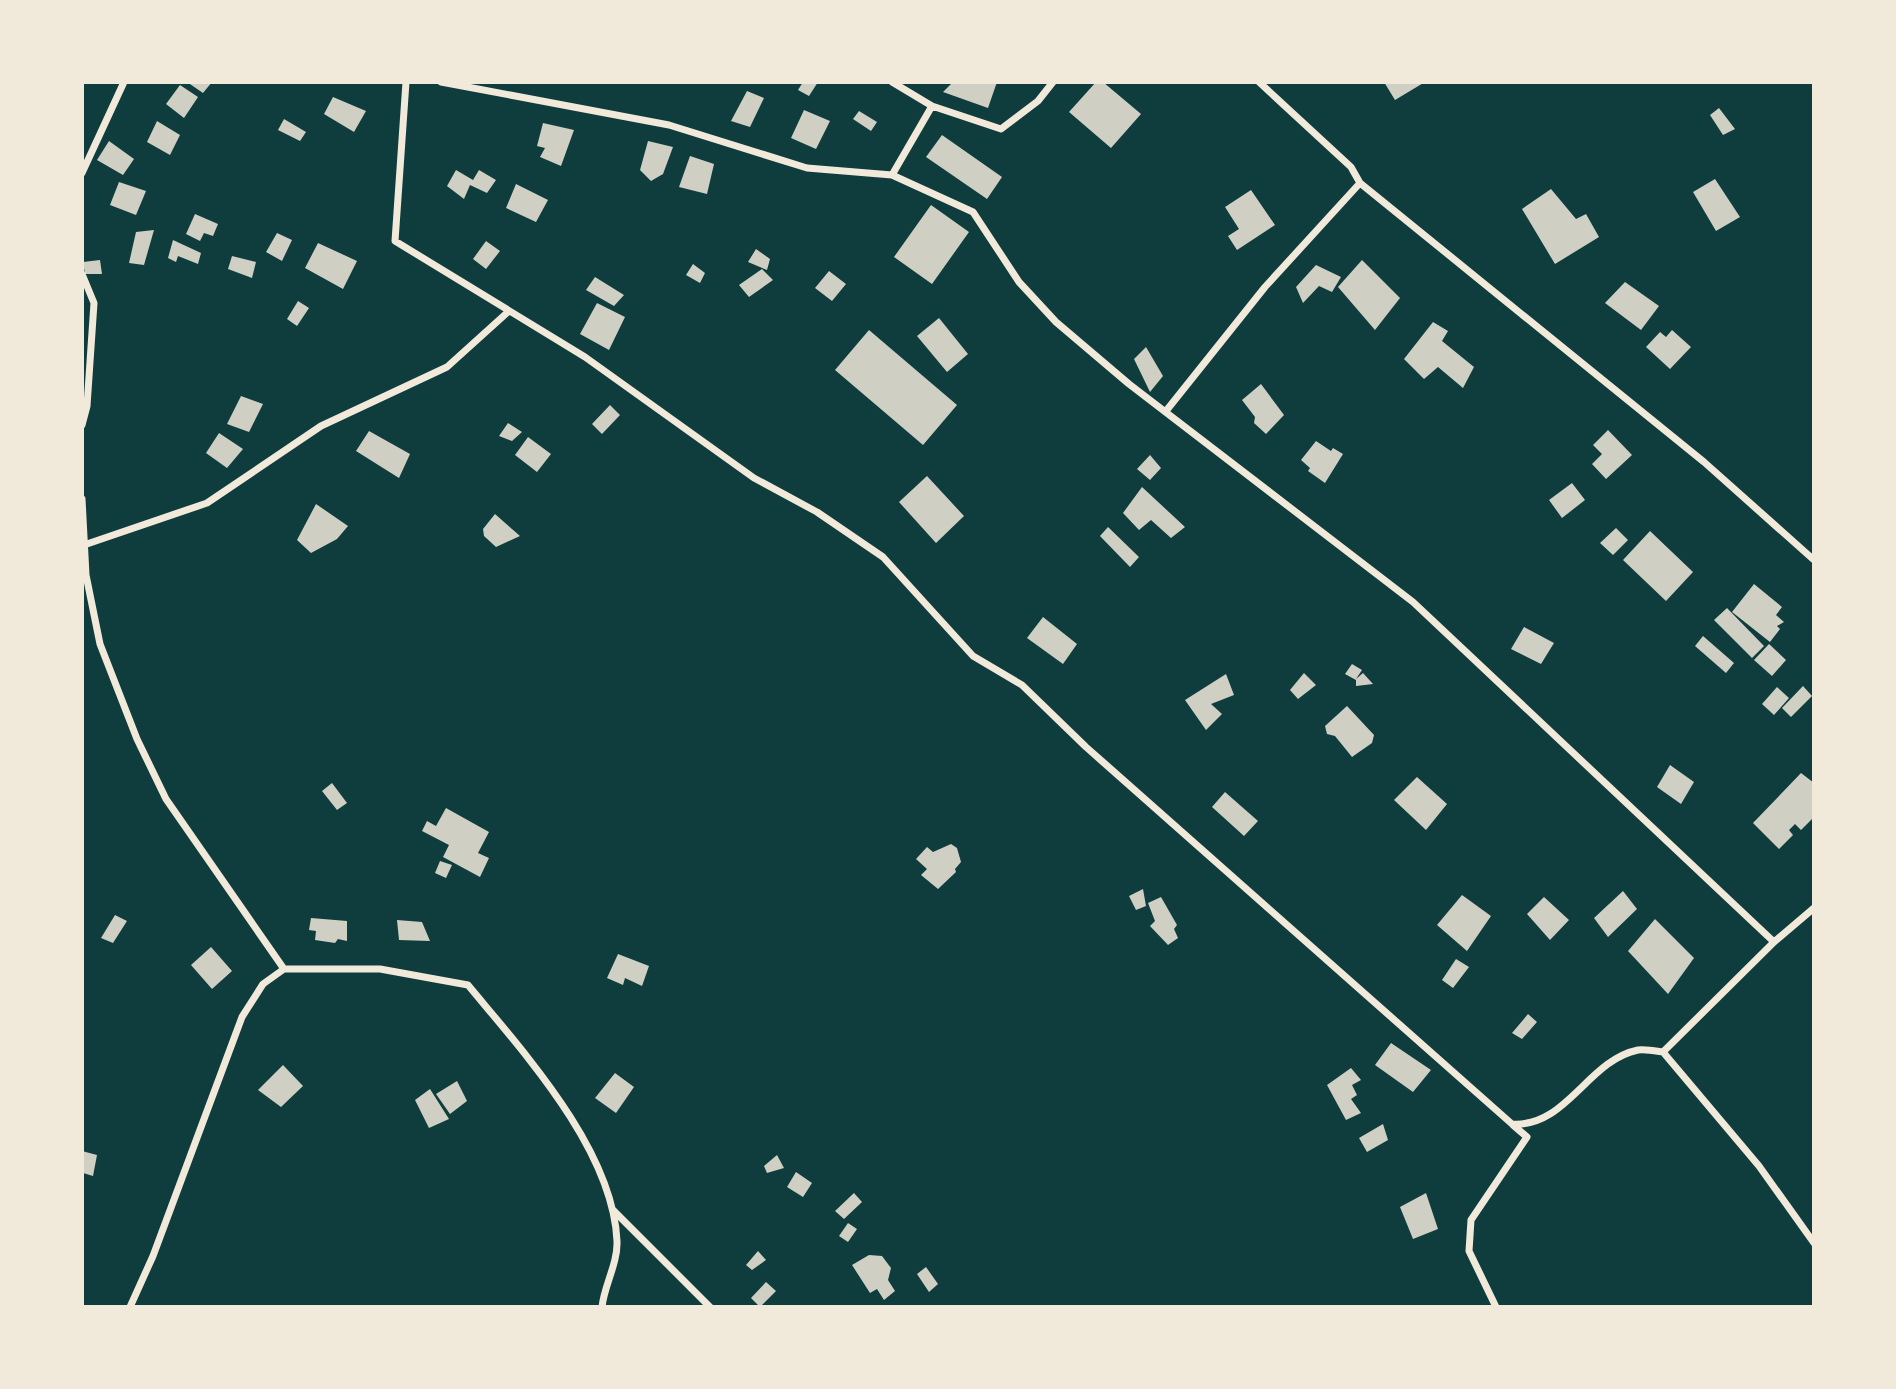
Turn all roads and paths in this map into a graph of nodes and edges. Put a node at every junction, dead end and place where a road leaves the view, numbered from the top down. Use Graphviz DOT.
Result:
graph roads {
  1 [pos="124,82"];
  2 [pos="406,82"];
  3 [pos="441,82"];
  4 [pos="892,82"];
  5 [pos="1053,82"];
  6 [pos="1259,82"];
  7 [pos="932,106"];
  8 [pos="82,173"];
  9 [pos="892,175"];
  10 [pos="1360,183"];
  11 [pos="82,274"];
  12 [pos="509,311"];
  13 [pos="85,405"];
  14 [pos="1166,411"];
  15 [pos="82,425"];
  16 [pos="82,499"];
  17 [pos="84,545"];
  18 [pos="1814,560"];
  19 [pos="1814,908"];
  20 [pos="1774,942"];
  21 [pos="284,969"];
  22 [pos="1663,1052"];
  23 [pos="1512,1124"];
  24 [pos="612,1209"];
  25 [pos="1814,1243"];
  26 [pos="130,1307"];
  27 [pos="602,1307"];
  28 [pos="710,1307"];
  29 [pos="1496,1307"];
  1 -- 8 [label="street"];
  2 -- 12 [label="street"];
  3 -- 9 [label="street"];
  4 -- 7 [label="street"];
  5 -- 7 [label="street"];
  6 -- 10 [label="street"];
  7 -- 9 [label="street"];
  9 -- 14 [label="street"];
  10 -- 14 [label="street"];
  10 -- 18 [label="street"];
  11 -- 13 [label="street"];
  12 -- 17 [label="street"];
  12 -- 23 [label="street"];
  13 -- 15 [label="street"];
  14 -- 20 [label="street"];
  16 -- 17 [label="street"];
  17 -- 21 [label="street"];
  19 -- 20 [label="street"];
  20 -- 22 [label="street"];
  21 -- 24 [label="street"];
  21 -- 26 [label="street"];
  22 -- 23 [label="street"];
  22 -- 25 [label="street"];
  23 -- 29 [label="street"];
  24 -- 27 [label="street"];
  24 -- 28 [label="street"];
}
